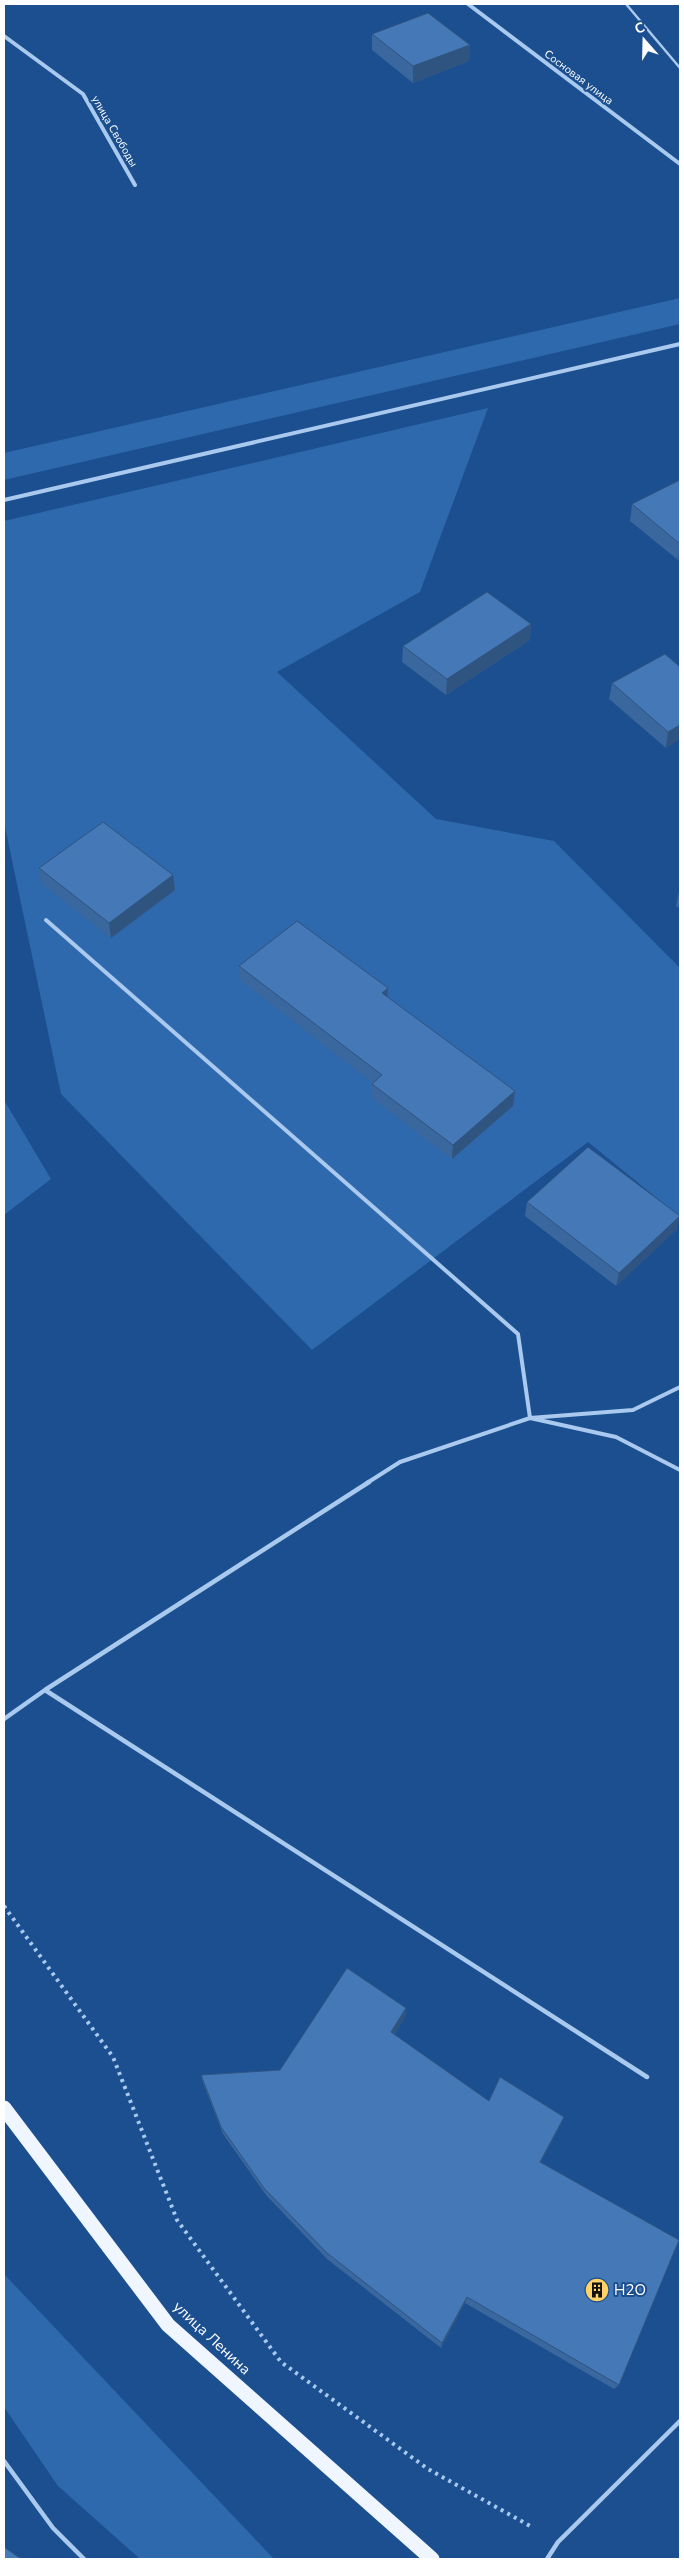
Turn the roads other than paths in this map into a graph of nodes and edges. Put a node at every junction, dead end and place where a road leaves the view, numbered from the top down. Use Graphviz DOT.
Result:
graph roads {
  1 [pos="468,4"];
  2 [pos="626,4"];
  3 [pos="4,36"];
  4 [pos="680,68"];
  5 [pos="680,164"];
  6 [pos="135,185"];
  7 [pos="680,344"];
  8 [pos="4,500"];
  9 [pos="46,920"];
  10 [pos="680,1387"];
  11 [pos="530,1418"];
  12 [pos="680,1470"];
  13 [pos="45,1690"];
  14 [pos="4,1719"];
  15 [pos="647,2077"];
  16 [pos="4,2108"];
  17 [pos="680,2421"];
  18 [pos="4,2461"];
  19 [pos="84,2559"];
  20 [pos="432,2559"];
  21 [pos="547,2559"];
  1 -- 5 [label="street, Сосновая улица"];
  2 -- 4 [label="lane"];
  3 -- 6 [label="street, улица Свободы"];
  7 -- 8 [label="street"];
  9 -- 11 [label="lane"];
  10 -- 11 [label="lane"];
  11 -- 12 [label="lane"];
  11 -- 13 [label="lane"];
  13 -- 14 [label="lane"];
  13 -- 15 [label="lane"];
  16 -- 20 [label="main road, улица Ленина"];
  17 -- 21 [label="lane"];
  18 -- 19 [label="lane"];
}
